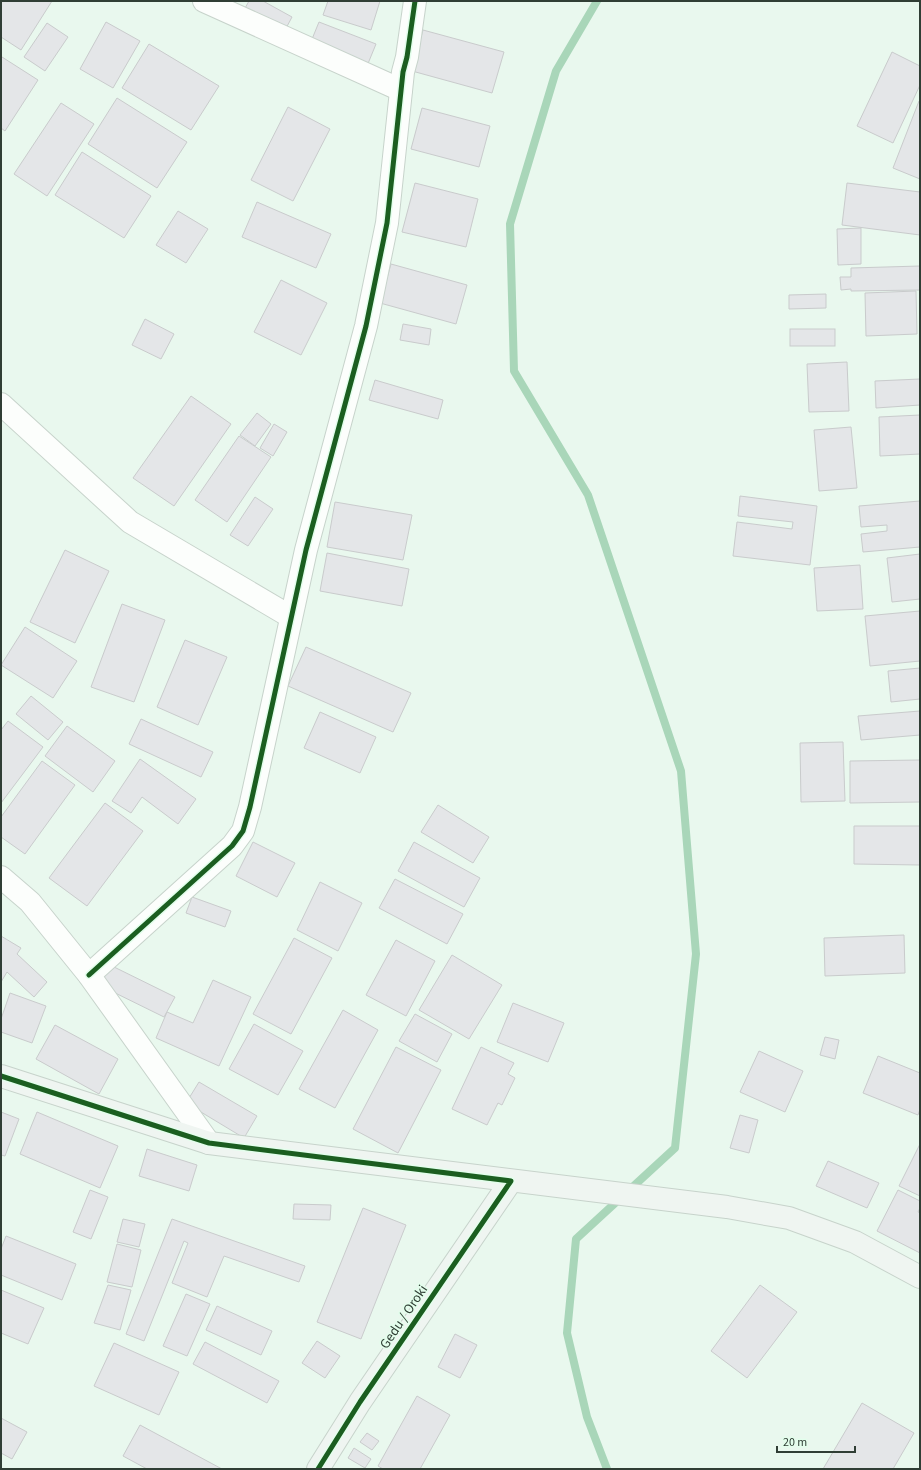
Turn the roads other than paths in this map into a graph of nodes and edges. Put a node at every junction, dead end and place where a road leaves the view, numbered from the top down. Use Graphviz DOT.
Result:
graph roads {
  1 [pos="204,1"];
  2 [pos="415,1"];
  3 [pos="401,90"];
  4 [pos="1,404"];
  5 [pos="291,618"];
  6 [pos="1,877"];
  7 [pos="89,975"];
  8 [pos="1,1076"];
  9 [pos="209,1143"];
  10 [pos="512,1180"];
  11 [pos="920,1277"];
  12 [pos="318,1469"];
  1 -- 3 [label="street"];
  2 -- 3 [label="street"];
  3 -- 5 [label="street"];
  4 -- 5 [label="street"];
  5 -- 7 [label="street"];
  6 -- 7 [label="street"];
  7 -- 9 [label="street"];
  8 -- 9 [label="street"];
  9 -- 10 [label="street"];
  10 -- 11 [label="street"];
  10 -- 12 [label="street, Gedu / Oroki"];
}
